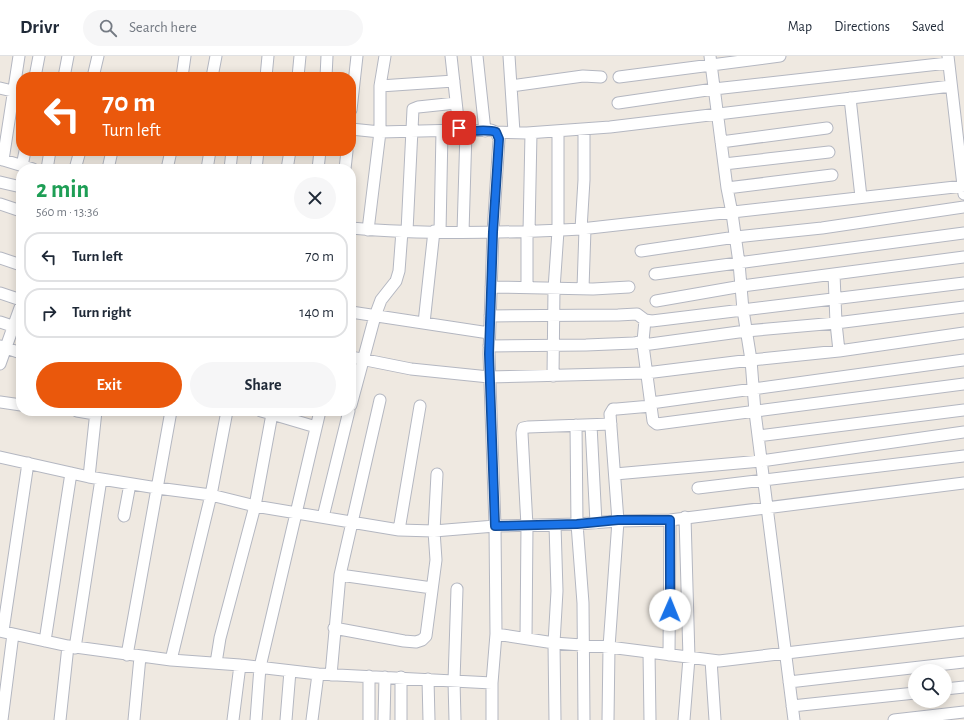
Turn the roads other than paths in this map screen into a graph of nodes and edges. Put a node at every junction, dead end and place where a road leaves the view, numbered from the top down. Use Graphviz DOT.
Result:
graph roads {
  1 [pos="18,56"];
  2 [pos="39,56"];
  3 [pos="68,56"];
  4 [pos="98,56"];
  5 [pos="185,56"];
  6 [pos="216,56"];
  7 [pos="268,56"];
  8 [pos="300,56"];
  9 [pos="327,56"];
  10 [pos="357,56"];
  11 [pos="385,56"];
  12 [pos="451,56"];
  13 [pos="477,56"];
  14 [pos="509,56"];
  15 [pos="780,56"];
  16 [pos="948,59"];
  17 [pos="711,60"];
  18 [pos="18,72"];
  19 [pos="36,72"];
  20 [pos="65,72"];
  21 [pos="94,72"];
  22 [pos="183,72"];
  23 [pos="213,72"];
  24 [pos="266,72"];
  25 [pos="298,72"];
  26 [pos="326,72"];
  27 [pos="355,72"];
  28 [pos="601,77"];
  29 [pos="619,77"];
  30 [pos="454,81"];
  31 [pos="380,86"];
  32 [pos="511,86"];
  33 [pos="951,86"];
  34 [pos="0,88"];
  35 [pos="714,89"];
  36 [pos="16,92"];
  37 [pos="16,96"];
  38 [pos="850,98"];
  39 [pos="456,103"];
  40 [pos="618,103"];
  41 [pos="717,114"];
  42 [pos="827,128"];
  43 [pos="584,129"];
  44 [pos="356,130"];
  45 [pos="464,130"];
  46 [pos="412,131"];
  47 [pos="442,131"];
  48 [pos="490,131"];
  49 [pos="380,132"];
  50 [pos="514,132"];
  51 [pos="558,132"];
  52 [pos="531,133"];
  53 [pos="721,142"];
  54 [pos="829,152"];
  55 [pos="1,159"];
  56 [pos="16,164"];
  57 [pos="724,164"];
  58 [pos="832,175"];
  59 [pos="0,182"];
  60 [pos="16,186"];
  61 [pos="727,188"];
  62 [pos="964,189"];
  63 [pos="861,197"];
  64 [pos="0,204"];
  65 [pos="964,207"];
  66 [pos="16,209"];
  67 [pos="732,213"];
  68 [pos="356,229"];
  69 [pos="583,229"];
  70 [pos="368,230"];
  71 [pos="558,230"];
  72 [pos="405,231"];
  73 [pos="437,232"];
  74 [pos="463,232"];
  75 [pos="493,232"];
  76 [pos="528,232"];
  77 [pos="964,233"];
  78 [pos="736,237"];
  79 [pos="641,251"];
  80 [pos="964,257"];
  81 [pos="0,258"];
  82 [pos="16,263"];
  83 [pos="739,263"];
  84 [pos="655,274"];
  85 [pos="834,274"];
  86 [pos="964,283"];
  87 [pos="629,286"];
  88 [pos="742,286"];
  89 [pos="491,287"];
  90 [pos="527,287"];
  91 [pos="583,288"];
  92 [pos="554,289"];
  93 [pos="0,293"];
  94 [pos="16,298"];
  95 [pos="834,299"];
  96 [pos="656,301"];
  97 [pos="964,307"];
  98 [pos="743,310"];
  99 [pos="356,313"];
  100 [pos="375,316"];
  101 [pos="490,316"];
  102 [pos="554,316"];
  103 [pos="645,320"];
  104 [pos="0,322"];
  105 [pos="424,323"];
  106 [pos="836,323"];
  107 [pos="16,327"];
  108 [pos="16,328"];
  109 [pos="746,331"];
  110 [pos="490,333"];
  111 [pos="964,333"];
  112 [pos="643,343"];
  113 [pos="489,346"];
  114 [pos="552,346"];
  115 [pos="3,347"];
  116 [pos="16,351"];
  117 [pos="839,351"];
  118 [pos="356,358"];
  119 [pos="364,360"];
  120 [pos="751,360"];
  121 [pos="964,360"];
  122 [pos="0,364"];
  123 [pos="646,373"];
  124 [pos="552,376"];
  125 [pos="489,377"];
  126 [pos="964,384"];
  127 [pos="356,388"];
  128 [pos="752,389"];
  129 [pos="380,400"];
  130 [pos="0,402"];
  131 [pos="16,404"];
  132 [pos="651,404"];
  133 [pos="420,406"];
  134 [pos="964,410"];
  135 [pos="755,412"];
  136 [pos="95,416"];
  137 [pos="170,416"];
  138 [pos="226,416"];
  139 [pos="267,416"];
  140 [pos="278,416"];
  141 [pos="319,416"];
  142 [pos="348,416"];
  143 [pos="611,424"];
  144 [pos="576,425"];
  145 [pos="591,425"];
  146 [pos="316,427"];
  147 [pos="964,432"];
  148 [pos="758,436"];
  149 [pos="964,456"];
  150 [pos="0,457"];
  151 [pos="761,461"];
  152 [pos="28,463"];
  153 [pos="71,473"];
  154 [pos="437,474"];
  155 [pos="614,474"];
  156 [pos="89,477"];
  157 [pos="101,479"];
  158 [pos="764,481"];
  159 [pos="964,483"];
  160 [pos="130,484"];
  161 [pos="157,488"];
  162 [pos="698,488"];
  163 [pos="211,495"];
  164 [pos="255,506"];
  165 [pos="767,508"];
  166 [pos="296,513"];
  167 [pos="124,516"];
  168 [pos="323,517"];
  169 [pos="685,517"];
  170 [pos="618,520"];
  171 [pos="670,520"];
  172 [pos="352,522"];
  173 [pos="596,523"];
  174 [pos="577,524"];
  175 [pos="555,525"];
  176 [pos="495,526"];
  177 [pos="527,526"];
  178 [pos="399,530"];
  179 [pos="434,531"];
  180 [pos="340,575"];
  181 [pos="432,588"];
  182 [pos="457,589"];
  183 [pos="334,628"];
  184 [pos="5,632"];
  185 [pos="964,632"];
  186 [pos="496,634"];
  187 [pos="526,638"];
  188 [pos="45,641"];
  189 [pos="554,642"];
  190 [pos="583,645"];
  191 [pos="71,647"];
  192 [pos="609,647"];
  193 [pos="649,652"];
  194 [pos="786,652"];
  195 [pos="127,655"];
  196 [pos="669,655"];
  197 [pos="140,657"];
  198 [pos="689,658"];
  199 [pos="171,660"];
  200 [pos="711,660"];
  201 [pos="964,662"];
  202 [pos="216,663"];
  203 [pos="240,665"];
  204 [pos="260,667"];
  205 [pos="290,671"];
  206 [pos="318,674"];
  207 [pos="331,675"];
  208 [pos="369,676"];
  209 [pos="385,677"];
  210 [pos="401,677"];
  211 [pos="428,679"];
  212 [pos="454,681"];
  213 [pos="789,682"];
  214 [pos="492,683"];
  215 [pos="964,687"];
  216 [pos="952,688"];
  217 [pos="908,694"];
  218 [pos="792,706"];
  219 [pos="964,712"];
  220 [pos="2,720"];
  221 [pos="60,720"];
  222 [pos="134,720"];
  223 [pos="233,720"];
  224 [pos="256,720"];
  225 [pos="286,720"];
  226 [pos="312,720"];
  227 [pos="369,720"];
  228 [pos="384,720"];
  229 [pos="401,720"];
  230 [pos="429,720"];
  231 [pos="455,720"];
  232 [pos="492,720"];
  233 [pos="555,720"];
  234 [pos="584,720"];
  235 [pos="608,720"];
  236 [pos="650,720"];
  237 [pos="684,720"];
  238 [pos="715,720"];
  239 [pos="794,720"];
  240 [pos="894,720"];
  1 -- 18 [label="street"];
  2 -- 19 [label="street"];
  3 -- 20 [label="street"];
  4 -- 21 [label="street"];
  5 -- 22 [label="street"];
  6 -- 23 [label="street"];
  7 -- 24 [label="street"];
  8 -- 25 [label="street"];
  9 -- 26 [label="street"];
  10 -- 27 [label="street"];
  11 -- 31 [label="street"];
  12 -- 30 [label="street"];
  13 -- 48 [label="street"];
  14 -- 32 [label="street"];
  15 -- 17 [label="street"];
  16 -- 33 [label="street"];
  16 -- 35 [label="street"];
  17 -- 29 [label="street"];
  17 -- 35 [label="street"];
  28 -- 32 [label="street"];
  30 -- 31 [label="street"];
  30 -- 39 [label="street"];
  31 -- 49 [label="street"];
  32 -- 50 [label="street"];
  33 -- 38 [label="street"];
  33 -- 62 [label="street"];
  34 -- 36 [label="street"];
  35 -- 40 [label="street"];
  35 -- 41 [label="street"];
  37 -- 55 [label="street"];
  38 -- 41 [label="street"];
  38 -- 63 [label="street"];
  39 -- 45 [label="street"];
  39 -- 46 [label="street"];
  41 -- 43 [label="street"];
  41 -- 53 [label="street"];
  42 -- 53 [label="street"];
  43 -- 51 [label="street"];
  43 -- 69 [label="street"];
  44 -- 49 [label="street"];
  45 -- 47 [label="street"];
  45 -- 48 [label="street"];
  45 -- 74 [label="street"];
  46 -- 47 [label="street"];
  46 -- 49 [label="street"];
  46 -- 72 [label="street"];
  47 -- 73 [label="street"];
  48 -- 50 [label="street"];
  48 -- 75 [label="street"];
  49 -- 70 [label="street"];
  50 -- 52 [label="street"];
  51 -- 52 [label="street"];
  51 -- 71 [label="street"];
  52 -- 76 [label="street"];
  53 -- 57 [label="street"];
  54 -- 57 [label="street"];
  55 -- 56 [label="street"];
  57 -- 61 [label="street"];
  58 -- 61 [label="street"];
  59 -- 60 [label="street"];
  61 -- 67 [label="street"];
  62 -- 63 [label="street"];
  63 -- 67 [label="street"];
  64 -- 66 [label="street"];
  65 -- 78 [label="street"];
  67 -- 69 [label="street"];
  67 -- 78 [label="street"];
  68 -- 70 [label="street"];
  69 -- 71 [label="street"];
  69 -- 91 [label="street"];
  70 -- 72 [label="street"];
  71 -- 76 [label="street"];
  71 -- 92 [label="street"];
  72 -- 73 [label="street"];
  72 -- 100 [label="street"];
  73 -- 74 [label="street"];
  73 -- 105 [label="street"];
  74 -- 75 [label="street"];
  75 -- 76 [label="street"];
  75 -- 89 [label="street"];
  76 -- 90 [label="street"];
  77 -- 83 [label="street"];
  78 -- 79 [label="street"];
  78 -- 83 [label="street"];
  80 -- 85 [label="street"];
  81 -- 82 [label="street"];
  83 -- 84 [label="street"];
  83 -- 88 [label="street"];
  85 -- 88 [label="street"];
  85 -- 95 [label="street"];
  86 -- 95 [label="street"];
  87 -- 91 [label="street"];
  88 -- 96 [label="street"];
  88 -- 98 [label="street"];
  89 -- 90 [label="street"];
  89 -- 101 [label="street"];
  90 -- 92 [label="street"];
  91 -- 92 [label="street"];
  92 -- 102 [label="street"];
  93 -- 94 [label="street"];
  95 -- 98 [label="street"];
  95 -- 106 [label="street"];
  97 -- 106 [label="street"];
  98 -- 103 [label="street"];
  98 -- 109 [label="street"];
  99 -- 100 [label="street"];
  100 -- 105 [label="street"];
  100 -- 119 [label="street"];
  101 -- 102 [label="street"];
  101 -- 110 [label="street"];
  102 -- 103 [label="street"];
  102 -- 114 [label="street"];
  103 -- 112 [label="street"];
  104 -- 107 [label="street"];
  105 -- 110 [label="street"];
  106 -- 109 [label="street"];
  106 -- 117 [label="street"];
  108 -- 115 [label="street"];
  109 -- 112 [label="street"];
  109 -- 120 [label="street"];
  110 -- 113 [label="street"];
  111 -- 117 [label="street"];
  112 -- 114 [label="street"];
  112 -- 123 [label="street"];
  113 -- 114 [label="street"];
  113 -- 125 [label="street"];
  114 -- 124 [label="street"];
  115 -- 116 [label="street"];
  115 -- 122 [label="street"];
  117 -- 120 [label="street"];
  118 -- 119 [label="street"];
  119 -- 125 [label="street"];
  119 -- 127 [label="street"];
  120 -- 123 [label="street"];
  120 -- 128 [label="street"];
  121 -- 128 [label="street"];
  123 -- 124 [label="street"];
  123 -- 132 [label="street"];
  124 -- 125 [label="street"];
  125 -- 176 [label="street"];
  126 -- 135 [label="street"];
  128 -- 132 [label="street"];
  128 -- 135 [label="street"];
  129 -- 172 [label="street"];
  130 -- 131 [label="street"];
  132 -- 135 [label="street"];
  132 -- 143 [label="street"];
  133 -- 178 [label="street"];
  134 -- 148 [label="street"];
  135 -- 148 [label="street"];
  136 -- 156 [label="street"];
  137 -- 161 [label="street"];
  138 -- 163 [label="street"];
  139 -- 164 [label="street"];
  140 -- 146 [label="street"];
  141 -- 146 [label="street"];
  142 -- 168 [label="street"];
  143 -- 145 [label="street"];
  143 -- 155 [label="street"];
  144 -- 145 [label="street"];
  144 -- 174 [label="street"];
  144 -- 177 [label="street"];
  145 -- 173 [label="street"];
  146 -- 166 [label="street"];
  147 -- 151 [label="street"];
  148 -- 151 [label="street"];
  149 -- 158 [label="street"];
  150 -- 152 [label="street"];
  151 -- 155 [label="street"];
  151 -- 158 [label="street"];
  152 -- 153 [label="street"];
  152 -- 184 [label="street"];
  153 -- 156 [label="street"];
  153 -- 188 [label="street"];
  154 -- 179 [label="street"];
  155 -- 170 [label="street"];
  156 -- 157 [label="street"];
  157 -- 160 [label="street"];
  157 -- 191 [label="street"];
  158 -- 162 [label="street"];
  158 -- 165 [label="street"];
  159 -- 165 [label="street"];
  160 -- 161 [label="street"];
  160 -- 167 [label="street"];
  161 -- 163 [label="street"];
  161 -- 195 [label="street"];
  163 -- 164 [label="street"];
  163 -- 199 [label="street"];
  164 -- 166 [label="street"];
  164 -- 202 [label="street"];
  165 -- 169 [label="street"];
  165 -- 194 [label="street"];
  166 -- 168 [label="street"];
  166 -- 204 [label="street"];
  168 -- 172 [label="street"];
  169 -- 171 [label="street"];
  169 -- 198 [label="street"];
  170 -- 171 [label="street"];
  170 -- 173 [label="street"];
  170 -- 192 [label="street"];
  171 -- 196 [label="street"];
  172 -- 178 [label="street"];
  172 -- 180 [label="street"];
  173 -- 174 [label="street"];
  174 -- 175 [label="street"];
  174 -- 190 [label="street"];
  175 -- 177 [label="street"];
  175 -- 189 [label="street"];
  176 -- 177 [label="street"];
  176 -- 179 [label="street"];
  176 -- 186 [label="street"];
  177 -- 187 [label="street"];
  178 -- 179 [label="street"];
  179 -- 181 [label="street"];
  180 -- 181 [label="street"];
  180 -- 183 [label="street"];
  181 -- 183 [label="street"];
  182 -- 212 [label="street"];
  183 -- 207 [label="street"];
  184 -- 188 [label="street"];
  184 -- 220 [label="street"];
  185 -- 194 [label="street"];
  186 -- 187 [label="street"];
  186 -- 214 [label="street"];
  187 -- 189 [label="street"];
  188 -- 191 [label="street"];
  189 -- 190 [label="street"];
  189 -- 233 [label="street"];
  190 -- 192 [label="street"];
  190 -- 234 [label="street"];
  191 -- 195 [label="street"];
  191 -- 221 [label="street"];
  192 -- 193 [label="street"];
  192 -- 235 [label="street"];
  193 -- 196 [label="street"];
  193 -- 236 [label="street"];
  194 -- 200 [label="street"];
  194 -- 213 [label="street"];
  195 -- 197 [label="street"];
  196 -- 198 [label="street"];
  197 -- 199 [label="street"];
  197 -- 222 [label="street"];
  198 -- 200 [label="street"];
  198 -- 237 [label="street"];
  199 -- 202 [label="street"];
  200 -- 238 [label="street"];
  201 -- 213 [label="street"];
  202 -- 203 [label="street"];
  203 -- 204 [label="street"];
  203 -- 223 [label="street"];
  204 -- 205 [label="street"];
  204 -- 224 [label="street"];
  205 -- 206 [label="street"];
  205 -- 225 [label="street"];
  206 -- 207 [label="street"];
  206 -- 226 [label="street"];
  207 -- 208 [label="street"];
  208 -- 209 [label="street"];
  208 -- 227 [label="street"];
  209 -- 210 [label="street"];
  209 -- 228 [label="street"];
  210 -- 211 [label="street"];
  210 -- 229 [label="street"];
  211 -- 212 [label="street"];
  211 -- 230 [label="street"];
  212 -- 214 [label="street"];
  212 -- 231 [label="street"];
  213 -- 218 [label="street"];
  214 -- 232 [label="street"];
  215 -- 216 [label="street"];
  217 -- 218 [label="street"];
  218 -- 239 [label="street"];
  219 -- 240 [label="street"];
}
